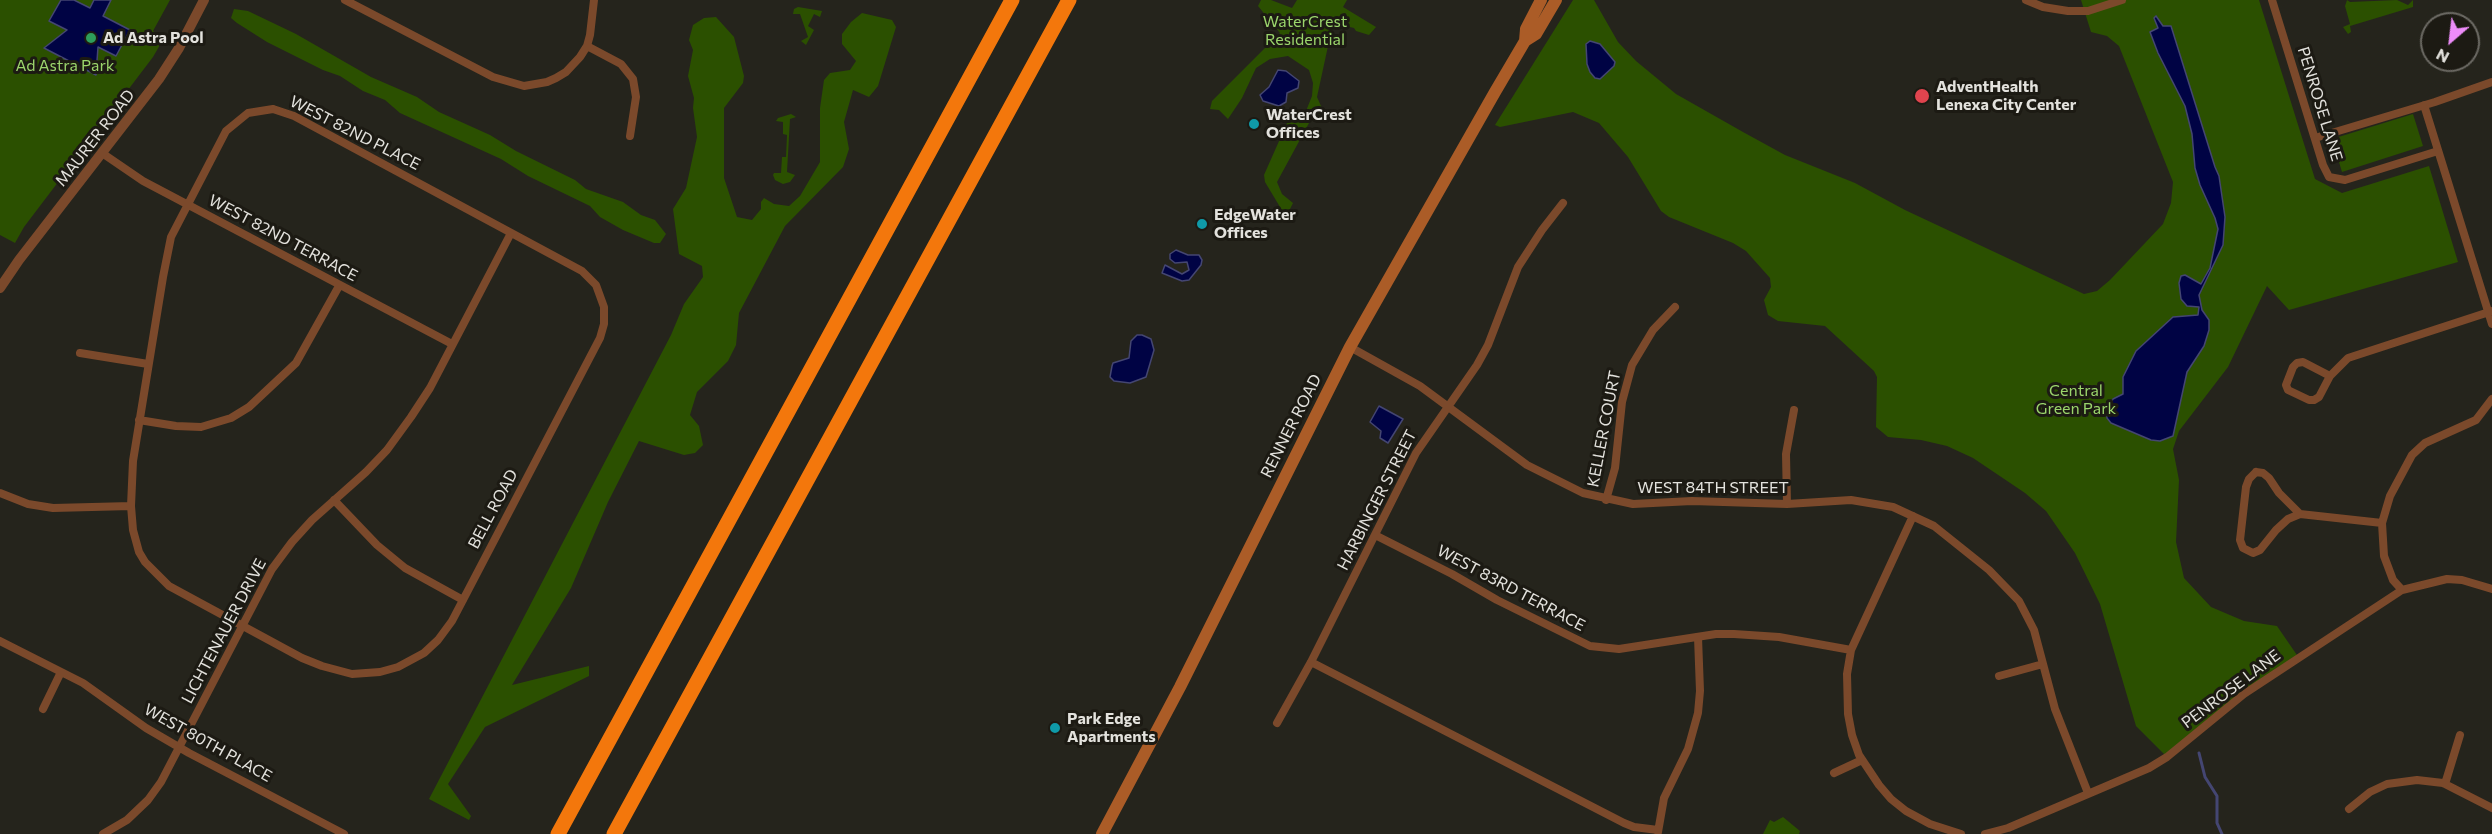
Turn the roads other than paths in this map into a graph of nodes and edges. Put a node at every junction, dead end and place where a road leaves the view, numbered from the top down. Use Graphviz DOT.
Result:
graph roads {
  1 [pos="204,0"];
  2 [pos="345,0"];
  3 [pos="594,0"];
  4 [pos="1012,0"];
  5 [pos="1069,0"];
  6 [pos="1541,0"];
  7 [pos="1556,0"];
  8 [pos="2026,0"];
  9 [pos="2122,0"];
  10 [pos="2272,0"];
  11 [pos="1525,41"];
  12 [pos="587,46"];
  13 [pos="2492,82"];
  14 [pos="2424,105"];
  15 [pos="630,136"];
  16 [pos="2315,138"];
  17 [pos="2438,151"];
  18 [pos="102,153"];
  19 [pos="1563,203"];
  20 [pos="187,204"];
  21 [pos="511,233"];
  22 [pos="339,286"];
  23 [pos="0,288"];
  24 [pos="1675,308"];
  25 [pos="2490,312"];
  26 [pos="2492,324"];
  27 [pos="452,345"];
  28 [pos="1350,346"];
  29 [pos="80,352"];
  30 [pos="148,364"];
  31 [pos="2330,376"];
  32 [pos="2492,399"];
  33 [pos="1448,406"];
  34 [pos="1794,410"];
  35 [pos="139,420"];
  36 [pos="0,493"];
  37 [pos="334,500"];
  38 [pos="1606,500"];
  39 [pos="1787,504"];
  40 [pos="131,506"];
  41 [pos="2300,514"];
  42 [pos="1913,516"];
  43 [pos="2382,523"];
  44 [pos="1375,535"];
  45 [pos="2492,589"];
  46 [pos="2402,590"];
  47 [pos="463,600"];
  48 [pos="243,626"];
  49 [pos="1698,637"];
  50 [pos="0,641"];
  51 [pos="1851,650"];
  52 [pos="1311,662"];
  53 [pos="2043,664"];
  54 [pos="61,672"];
  55 [pos="1999,676"];
  56 [pos="43,709"];
  57 [pos="1277,723"];
  58 [pos="2460,735"];
  59 [pos="179,747"];
  60 [pos="1862,759"];
  61 [pos="1834,773"];
  62 [pos="2445,784"];
  63 [pos="2088,793"];
  64 [pos="2492,808"];
  65 [pos="2349,809"];
  66 [pos="2009,831"];
  67 [pos="1658,832"];
  68 [pos="103,834"];
  69 [pos="344,834"];
  70 [pos="558,834"];
  71 [pos="614,834"];
  72 [pos="1102,834"];
  73 [pos="1961,834"];
  74 [pos="1985,834"];
  1 -- 18 [label="street, MAURER ROAD"];
  2 -- 12 [label="street"];
  3 -- 12 [label="street"];
  4 -- 70 [label="highway"];
  5 -- 71 [label="highway"];
  6 -- 11 [label="main road, RENNER ROAD"];
  7 -- 11 [label="main road, RENNER ROAD"];
  8 -- 9 [label="street"];
  10 -- 16 [label="street, PENROSE LANE"];
  11 -- 28 [label="main road, RENNER ROAD"];
  12 -- 15 [label="street"];
  13 -- 14 [label="street"];
  14 -- 16 [label="street"];
  14 -- 17 [label="street"];
  16 -- 17 [label="street, PENROSE LANE"];
  17 -- 25 [label="street"];
  18 -- 20 [label="street, WEST 82ND TERRACE"];
  18 -- 23 [label="street, MAURER ROAD"];
  19 -- 33 [label="street, HARBINGER STREET"];
  20 -- 21 [label="street, WEST 82ND PLACE"];
  20 -- 22 [label="street, WEST 82ND TERRACE"];
  20 -- 30 [label="street, WEST 82ND PLACE"];
  21 -- 27 [label="street, LICHTENAUER DRIVE"];
  21 -- 47 [label="street, BELL ROAD"];
  22 -- 27 [label="street, WEST 82ND TERRACE"];
  22 -- 35 [label="street"];
  24 -- 38 [label="street, KELLER COURT"];
  25 -- 26 [label="street"];
  25 -- 31 [label="street"];
  27 -- 37 [label="street, LICHTENAUER DRIVE"];
  28 -- 33 [label="street, WEST 84TH STREET"];
  28 -- 72 [label="main road, RENNER ROAD"];
  29 -- 30 [label="street"];
  30 -- 35 [label="street, WEST 82ND PLACE"];
  31 -- 31 [label="street"];
  32 -- 43 [label="street"];
  33 -- 38 [label="street, WEST 84TH STREET"];
  33 -- 44 [label="street, HARBINGER STREET"];
  34 -- 39 [label="street"];
  35 -- 40 [label="street, BELL ROAD"];
  36 -- 40 [label="street"];
  37 -- 47 [label="street"];
  37 -- 48 [label="street, LICHTENAUER DRIVE"];
  38 -- 39 [label="street, WEST 84TH STREET"];
  39 -- 42 [label="street, WEST 84TH STREET"];
  40 -- 48 [label="street, BELL ROAD"];
  41 -- 41 [label="street"];
  41 -- 43 [label="street"];
  42 -- 51 [label="street"];
  42 -- 53 [label="street, WEST 84TH STREET"];
  43 -- 46 [label="street"];
  44 -- 49 [label="street, WEST 83RD TERRACE"];
  44 -- 52 [label="street, HARBINGER STREET"];
  45 -- 46 [label="street, PENROSE LANE"];
  46 -- 63 [label="street, PENROSE LANE"];
  47 -- 48 [label="street, BELL ROAD"];
  48 -- 59 [label="street, LICHTENAUER DRIVE"];
  49 -- 51 [label="street, WEST 83RD TERRACE"];
  49 -- 67 [label="street"];
  50 -- 54 [label="street, WEST 80TH PLACE"];
  51 -- 60 [label="street"];
  52 -- 57 [label="street, HARBINGER STREET"];
  52 -- 67 [label="street"];
  53 -- 55 [label="street"];
  53 -- 63 [label="street, WEST 84TH STREET"];
  54 -- 56 [label="street"];
  54 -- 59 [label="street, WEST 80TH PLACE"];
  58 -- 62 [label="street"];
  59 -- 68 [label="street, LICHTENAUER DRIVE"];
  59 -- 69 [label="street, WEST 80TH PLACE"];
  60 -- 61 [label="street"];
  60 -- 73 [label="street"];
  62 -- 64 [label="street"];
  62 -- 65 [label="street"];
  63 -- 66 [label="street, PENROSE LANE"];
  66 -- 74 [label="street, PENROSE LANE"];
}
